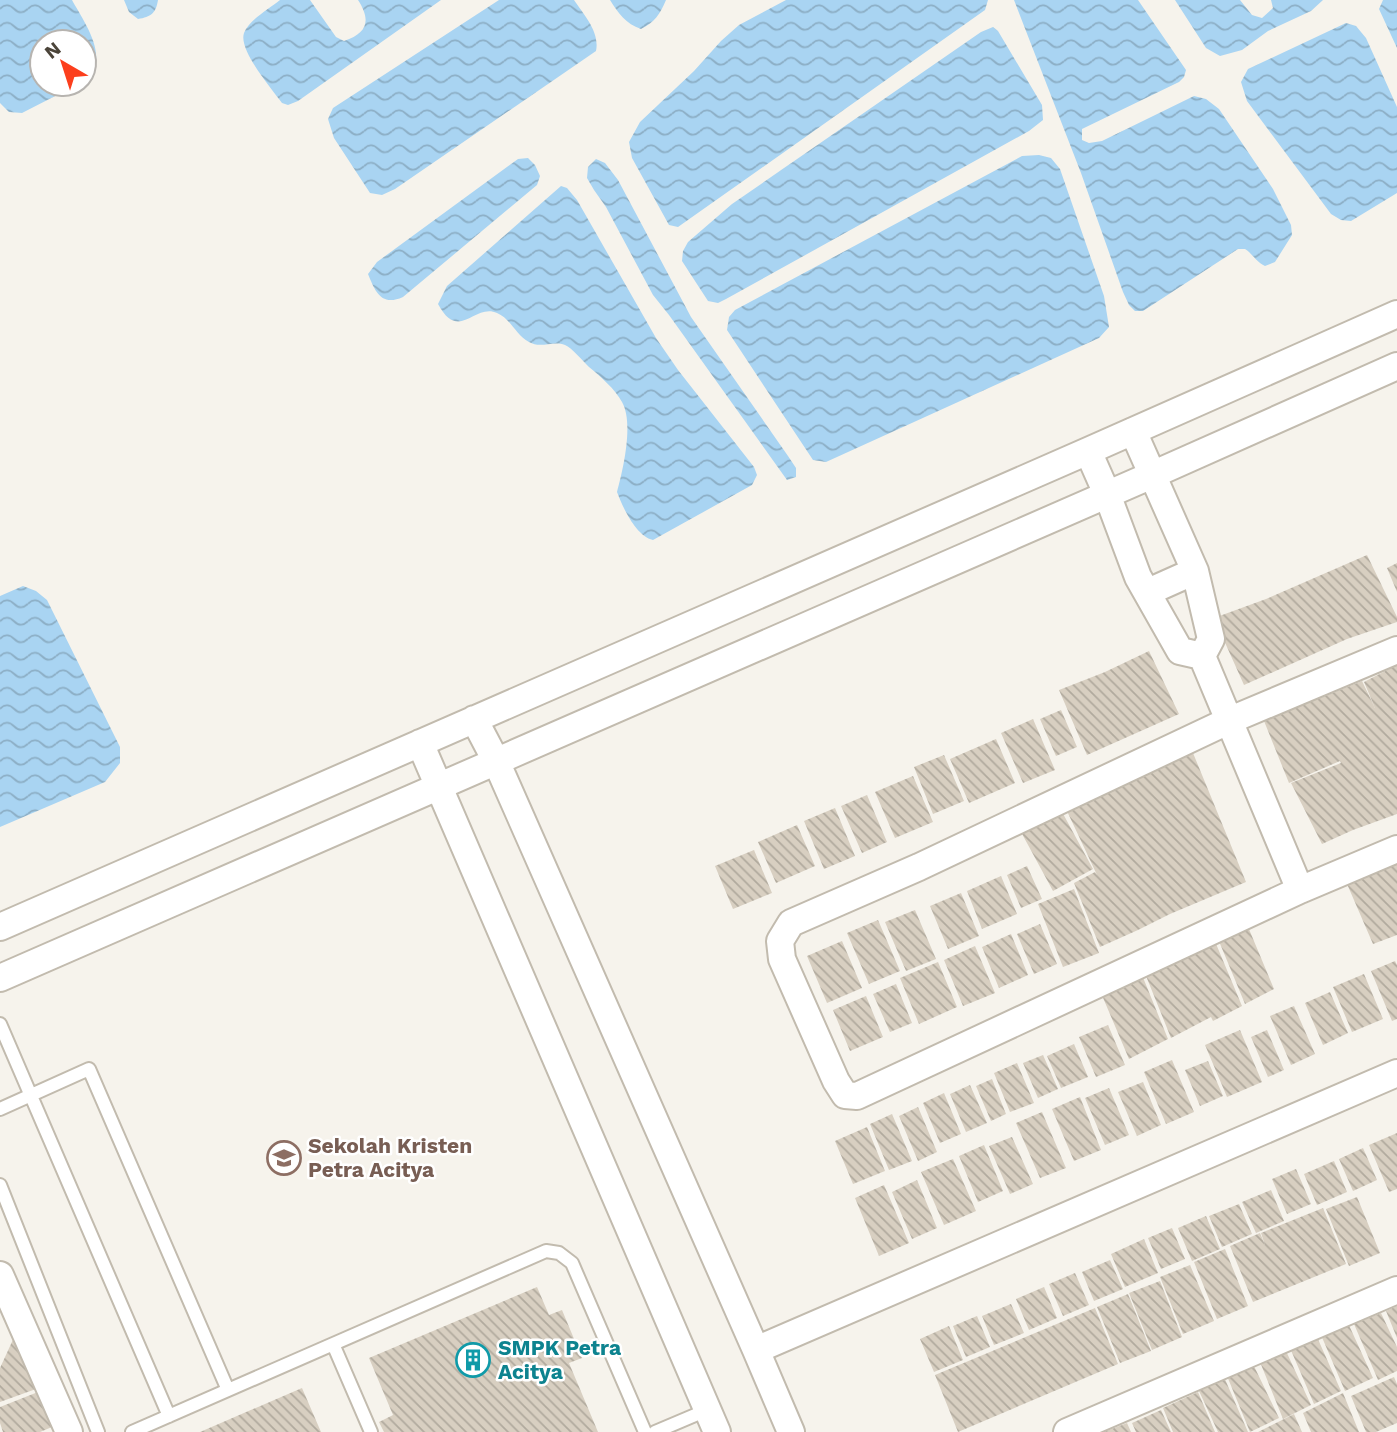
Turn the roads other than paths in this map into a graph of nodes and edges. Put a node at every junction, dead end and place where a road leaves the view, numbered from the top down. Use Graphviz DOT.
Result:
graph roads {
  1 [pos="1397,314"];
  2 [pos="1397,366"];
  3 [pos="1133,431"];
  4 [pos="1088,451"];
  5 [pos="1152,475"];
  6 [pos="1107,495"];
  7 [pos="1195,571"];
  8 [pos="1148,593"];
  9 [pos="1397,650"];
  10 [pos="1202,656"];
  11 [pos="474,719"];
  12 [pos="1228,722"];
  13 [pos="421,743"];
  14 [pos="496,761"];
  15 [pos="439,786"];
  16 [pos="1397,849"];
  17 [pos="1300,890"];
  18 [pos="0,927"];
  19 [pos="0,978"];
  20 [pos="0,1024"];
  21 [pos="1397,1073"];
  22 [pos="30,1095"];
  23 [pos="0,1109"];
  24 [pos="0,1185"];
  25 [pos="0,1275"];
  26 [pos="1397,1290"];
  27 [pos="334,1344"];
  28 [pos="756,1350"];
  29 [pos="228,1390"];
  30 [pos="169,1416"];
  31 [pos="712,1421"];
  32 [pos="69,1432"];
  33 [pos="98,1432"];
  34 [pos="132,1432"];
  35 [pos="372,1432"];
  36 [pos="645,1432"];
  37 [pos="655,1432"];
  38 [pos="790,1432"];
  39 [pos="1067,1432"];
  1 -- 3 [label="street"];
  2 -- 5 [label="street"];
  3 -- 4 [label="street"];
  3 -- 5 [label="street"];
  4 -- 6 [label="street"];
  4 -- 11 [label="street"];
  5 -- 6 [label="street"];
  5 -- 7 [label="street"];
  6 -- 8 [label="street"];
  6 -- 14 [label="street"];
  7 -- 8 [label="street"];
  7 -- 10 [label="street"];
  8 -- 10 [label="street"];
  9 -- 12 [label="street"];
  10 -- 12 [label="street"];
  11 -- 13 [label="street"];
  11 -- 14 [label="street"];
  12 -- 17 [label="street"];
  12 -- 17 [label="street"];
  13 -- 15 [label="street"];
  13 -- 18 [label="street"];
  14 -- 15 [label="street"];
  14 -- 28 [label="street"];
  15 -- 19 [label="street"];
  15 -- 31 [label="street"];
  16 -- 17 [label="street"];
  20 -- 22 [label="lane"];
  21 -- 28 [label="street"];
  22 -- 23 [label="lane"];
  22 -- 29 [label="lane"];
  22 -- 30 [label="lane"];
  24 -- 33 [label="lane"];
  25 -- 32 [label="street"];
  26 -- 39 [label="street"];
  27 -- 29 [label="lane"];
  27 -- 35 [label="lane"];
  27 -- 36 [label="lane"];
  28 -- 38 [label="street"];
  29 -- 30 [label="lane"];
  30 -- 34 [label="lane"];
  31 -- 37 [label="lane"];
}
